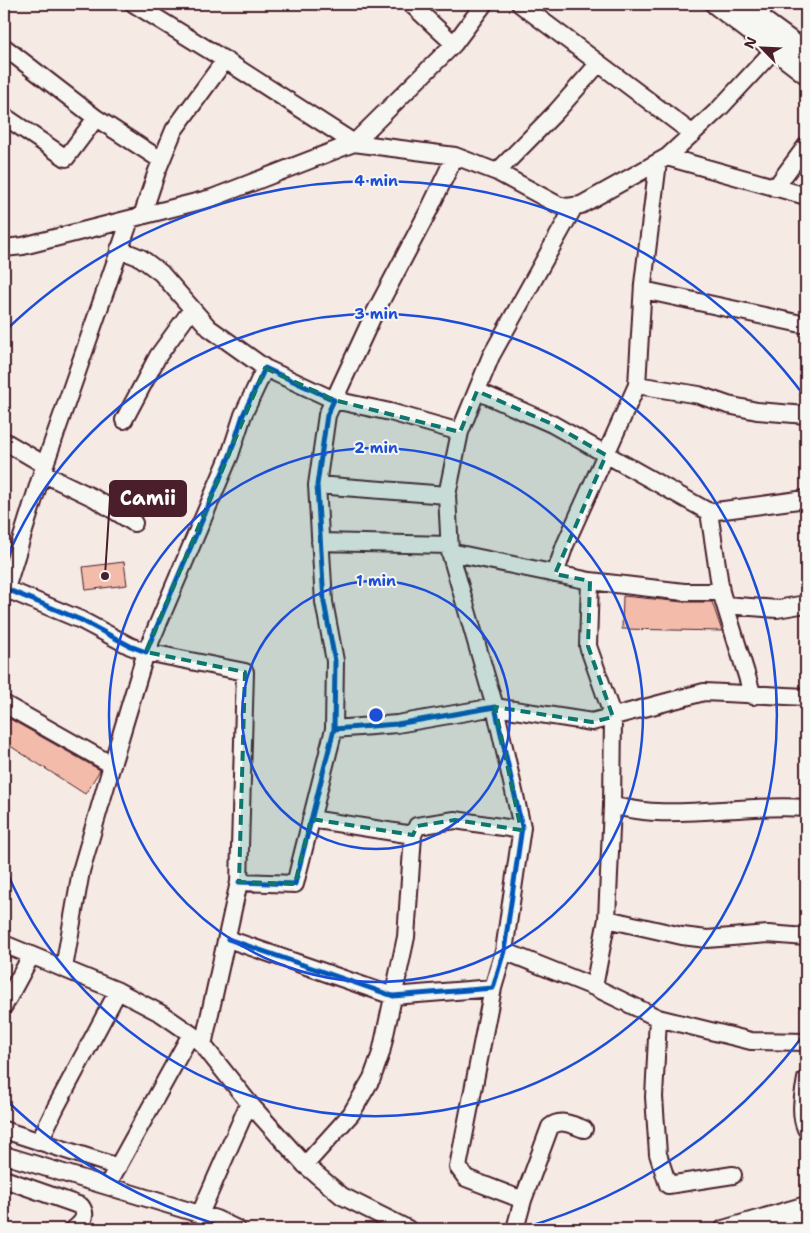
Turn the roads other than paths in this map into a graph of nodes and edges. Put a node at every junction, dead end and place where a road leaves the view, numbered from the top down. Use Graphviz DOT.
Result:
graph roads {
  1 [pos="134,4"];
  2 [pos="411,4"];
  3 [pos="484,4"];
  4 [pos="520,4"];
  5 [pos="716,4"];
  6 [pos="739,4"];
  7 [pos="758,17"];
  8 [pos="454,44"];
  9 [pos="780,44"];
  10 [pos="4,47"];
  11 [pos="806,53"];
  12 [pos="224,60"];
  13 [pos="599,63"];
  14 [pos="806,73"];
  15 [pos="4,116"];
  16 [pos="96,118"];
  17 [pos="693,134"];
  18 [pos="354,143"];
  19 [pos="806,146"];
  20 [pos="455,156"];
  21 [pos="662,159"];
  22 [pos="162,160"];
  23 [pos="497,172"];
  24 [pos="775,188"];
  25 [pos="806,196"];
  26 [pos="574,207"];
  27 [pos="136,218"];
  28 [pos="4,248"];
  29 [pos="119,249"];
  30 [pos="643,290"];
  31 [pos="192,309"];
  32 [pos="806,324"];
  33 [pos="265,368"];
  34 [pos="637,385"];
  35 [pos="477,391"];
  36 [pos="334,400"];
  37 [pos="806,415"];
  38 [pos="124,420"];
  39 [pos="460,432"];
  40 [pos="4,442"];
  41 [pos="606,455"];
  42 [pos="44,469"];
  43 [pos="316,485"];
  44 [pos="447,495"];
  45 [pos="806,499"];
  46 [pos="709,512"];
  47 [pos="134,523"];
  48 [pos="320,542"];
  49 [pos="449,548"];
  50 [pos="555,574"];
  51 [pos="590,581"];
  52 [pos="4,591"];
  53 [pos="723,599"];
  54 [pos="806,604"];
  55 [pos="146,652"];
  56 [pos="753,696"];
  57 [pos="806,697"];
  58 [pos="4,704"];
  59 [pos="495,707"];
  60 [pos="613,717"];
  61 [pos="334,729"];
  62 [pos="112,765"];
  63 [pos="612,806"];
  64 [pos="806,808"];
  65 [pos="311,819"];
  66 [pos="521,830"];
  67 [pos="413,835"];
  68 [pos="239,882"];
  69 [pos="607,919"];
  70 [pos="806,937"];
  71 [pos="228,939"];
  72 [pos="4,944"];
  73 [pos="504,951"];
  74 [pos="30,956"];
  75 [pos="64,968"];
  76 [pos="594,987"];
  77 [pos="493,988"];
  78 [pos="118,991"];
  79 [pos="393,996"];
  80 [pos="4,1006"];
  81 [pos="658,1018"];
  82 [pos="197,1039"];
  83 [pos="806,1042"];
  84 [pos="806,1079"];
  85 [pos="249,1103"];
  86 [pos="584,1129"];
  87 [pos="806,1129"];
  88 [pos="4,1130"];
  89 [pos="39,1142"];
  90 [pos="4,1155"];
  91 [pos="305,1165"];
  92 [pos="118,1167"];
  93 [pos="733,1175"];
  94 [pos="4,1179"];
  95 [pos="107,1186"];
  96 [pos="523,1200"];
  97 [pos="806,1205"];
  98 [pos="200,1214"];
  99 [pos="806,1217"];
  100 [pos="74,1229"];
  101 [pos="237,1229"];
  102 [pos="408,1229"];
  103 [pos="515,1229"];
  104 [pos="723,1229"];
  105 [pos="766,1229"];
  1 -- 12 [label="street"];
  2 -- 8 [label="street"];
  3 -- 8 [label="street"];
  4 -- 13 [label="street"];
  5 -- 7 [label="main road"];
  6 -- 7 [label="main road"];
  7 -- 9 [label="main road"];
  8 -- 18 [label="street"];
  9 -- 11 [label="main road"];
  9 -- 14 [label="main road"];
  9 -- 17 [label="street"];
  10 -- 16 [label="street"];
  12 -- 18 [label="street"];
  12 -- 22 [label="street"];
  13 -- 17 [label="street"];
  13 -- 23 [label="street"];
  15 -- 16 [label="street"];
  16 -- 22 [label="street"];
  17 -- 21 [label="street"];
  18 -- 20 [label="street"];
  18 -- 27 [label="street"];
  19 -- 24 [label="street"];
  20 -- 23 [label="street"];
  20 -- 36 [label="street"];
  21 -- 24 [label="street"];
  21 -- 26 [label="street"];
  21 -- 30 [label="street"];
  22 -- 27 [label="street"];
  23 -- 26 [label="street"];
  24 -- 25 [label="street"];
  26 -- 35 [label="street"];
  27 -- 28 [label="street"];
  27 -- 29 [label="street"];
  29 -- 31 [label="street"];
  29 -- 42 [label="street"];
  30 -- 32 [label="street"];
  30 -- 34 [label="street"];
  31 -- 33 [label="street"];
  31 -- 38 [label="street"];
  33 -- 36 [label="street"];
  33 -- 55 [label="street"];
  34 -- 37 [label="street"];
  34 -- 41 [label="street"];
  35 -- 39 [label="street"];
  35 -- 41 [label="street"];
  36 -- 39 [label="street"];
  36 -- 43 [label="street"];
  39 -- 44 [label="street"];
  40 -- 42 [label="street"];
  41 -- 46 [label="street"];
  41 -- 50 [label="street"];
  42 -- 47 [label="street"];
  42 -- 52 [label="street"];
  43 -- 44 [label="street"];
  43 -- 48 [label="street"];
  44 -- 49 [label="street"];
  45 -- 46 [label="street"];
  46 -- 53 [label="street"];
  48 -- 49 [label="street"];
  48 -- 61 [label="street"];
  49 -- 50 [label="street"];
  49 -- 59 [label="street"];
  50 -- 51 [label="street"];
  51 -- 53 [label="street"];
  51 -- 60 [label="street"];
  52 -- 55 [label="street"];
  53 -- 54 [label="street"];
  53 -- 56 [label="street"];
  55 -- 62 [label="street"];
  55 -- 68 [label="street"];
  56 -- 57 [label="street"];
  56 -- 60 [label="street"];
  58 -- 62 [label="street"];
  59 -- 60 [label="street"];
  59 -- 61 [label="street"];
  59 -- 66 [label="street"];
  60 -- 63 [label="street"];
  61 -- 65 [label="street"];
  62 -- 75 [label="street"];
  63 -- 64 [label="street"];
  63 -- 69 [label="street"];
  65 -- 67 [label="street"];
  65 -- 68 [label="street"];
  66 -- 67 [label="street"];
  66 -- 73 [label="street"];
  67 -- 79 [label="street"];
  68 -- 71 [label="street"];
  69 -- 70 [label="street"];
  69 -- 76 [label="street"];
  71 -- 79 [label="street"];
  71 -- 82 [label="street"];
  72 -- 74 [label="street"];
  73 -- 76 [label="street"];
  73 -- 77 [label="street"];
  74 -- 75 [label="street"];
  74 -- 80 [label="street"];
  75 -- 78 [label="street"];
  76 -- 81 [label="street"];
  77 -- 79 [label="street"];
  77 -- 96 [label="street"];
  78 -- 82 [label="street"];
  78 -- 89 [label="street"];
  79 -- 91 [label="street"];
  81 -- 83 [label="street"];
  81 -- 93 [label="street"];
  82 -- 85 [label="street"];
  82 -- 92 [label="street"];
  84 -- 87 [label="street"];
  85 -- 91 [label="street"];
  85 -- 98 [label="street"];
  86 -- 96 [label="street"];
  88 -- 89 [label="street"];
  89 -- 92 [label="street"];
  90 -- 95 [label="street"];
  91 -- 102 [label="street"];
  92 -- 95 [label="street"];
  94 -- 100 [label="street"];
  95 -- 98 [label="street"];
  96 -- 103 [label="street"];
  97 -- 104 [label="street"];
  98 -- 101 [label="street"];
  99 -- 105 [label="street"];
}
